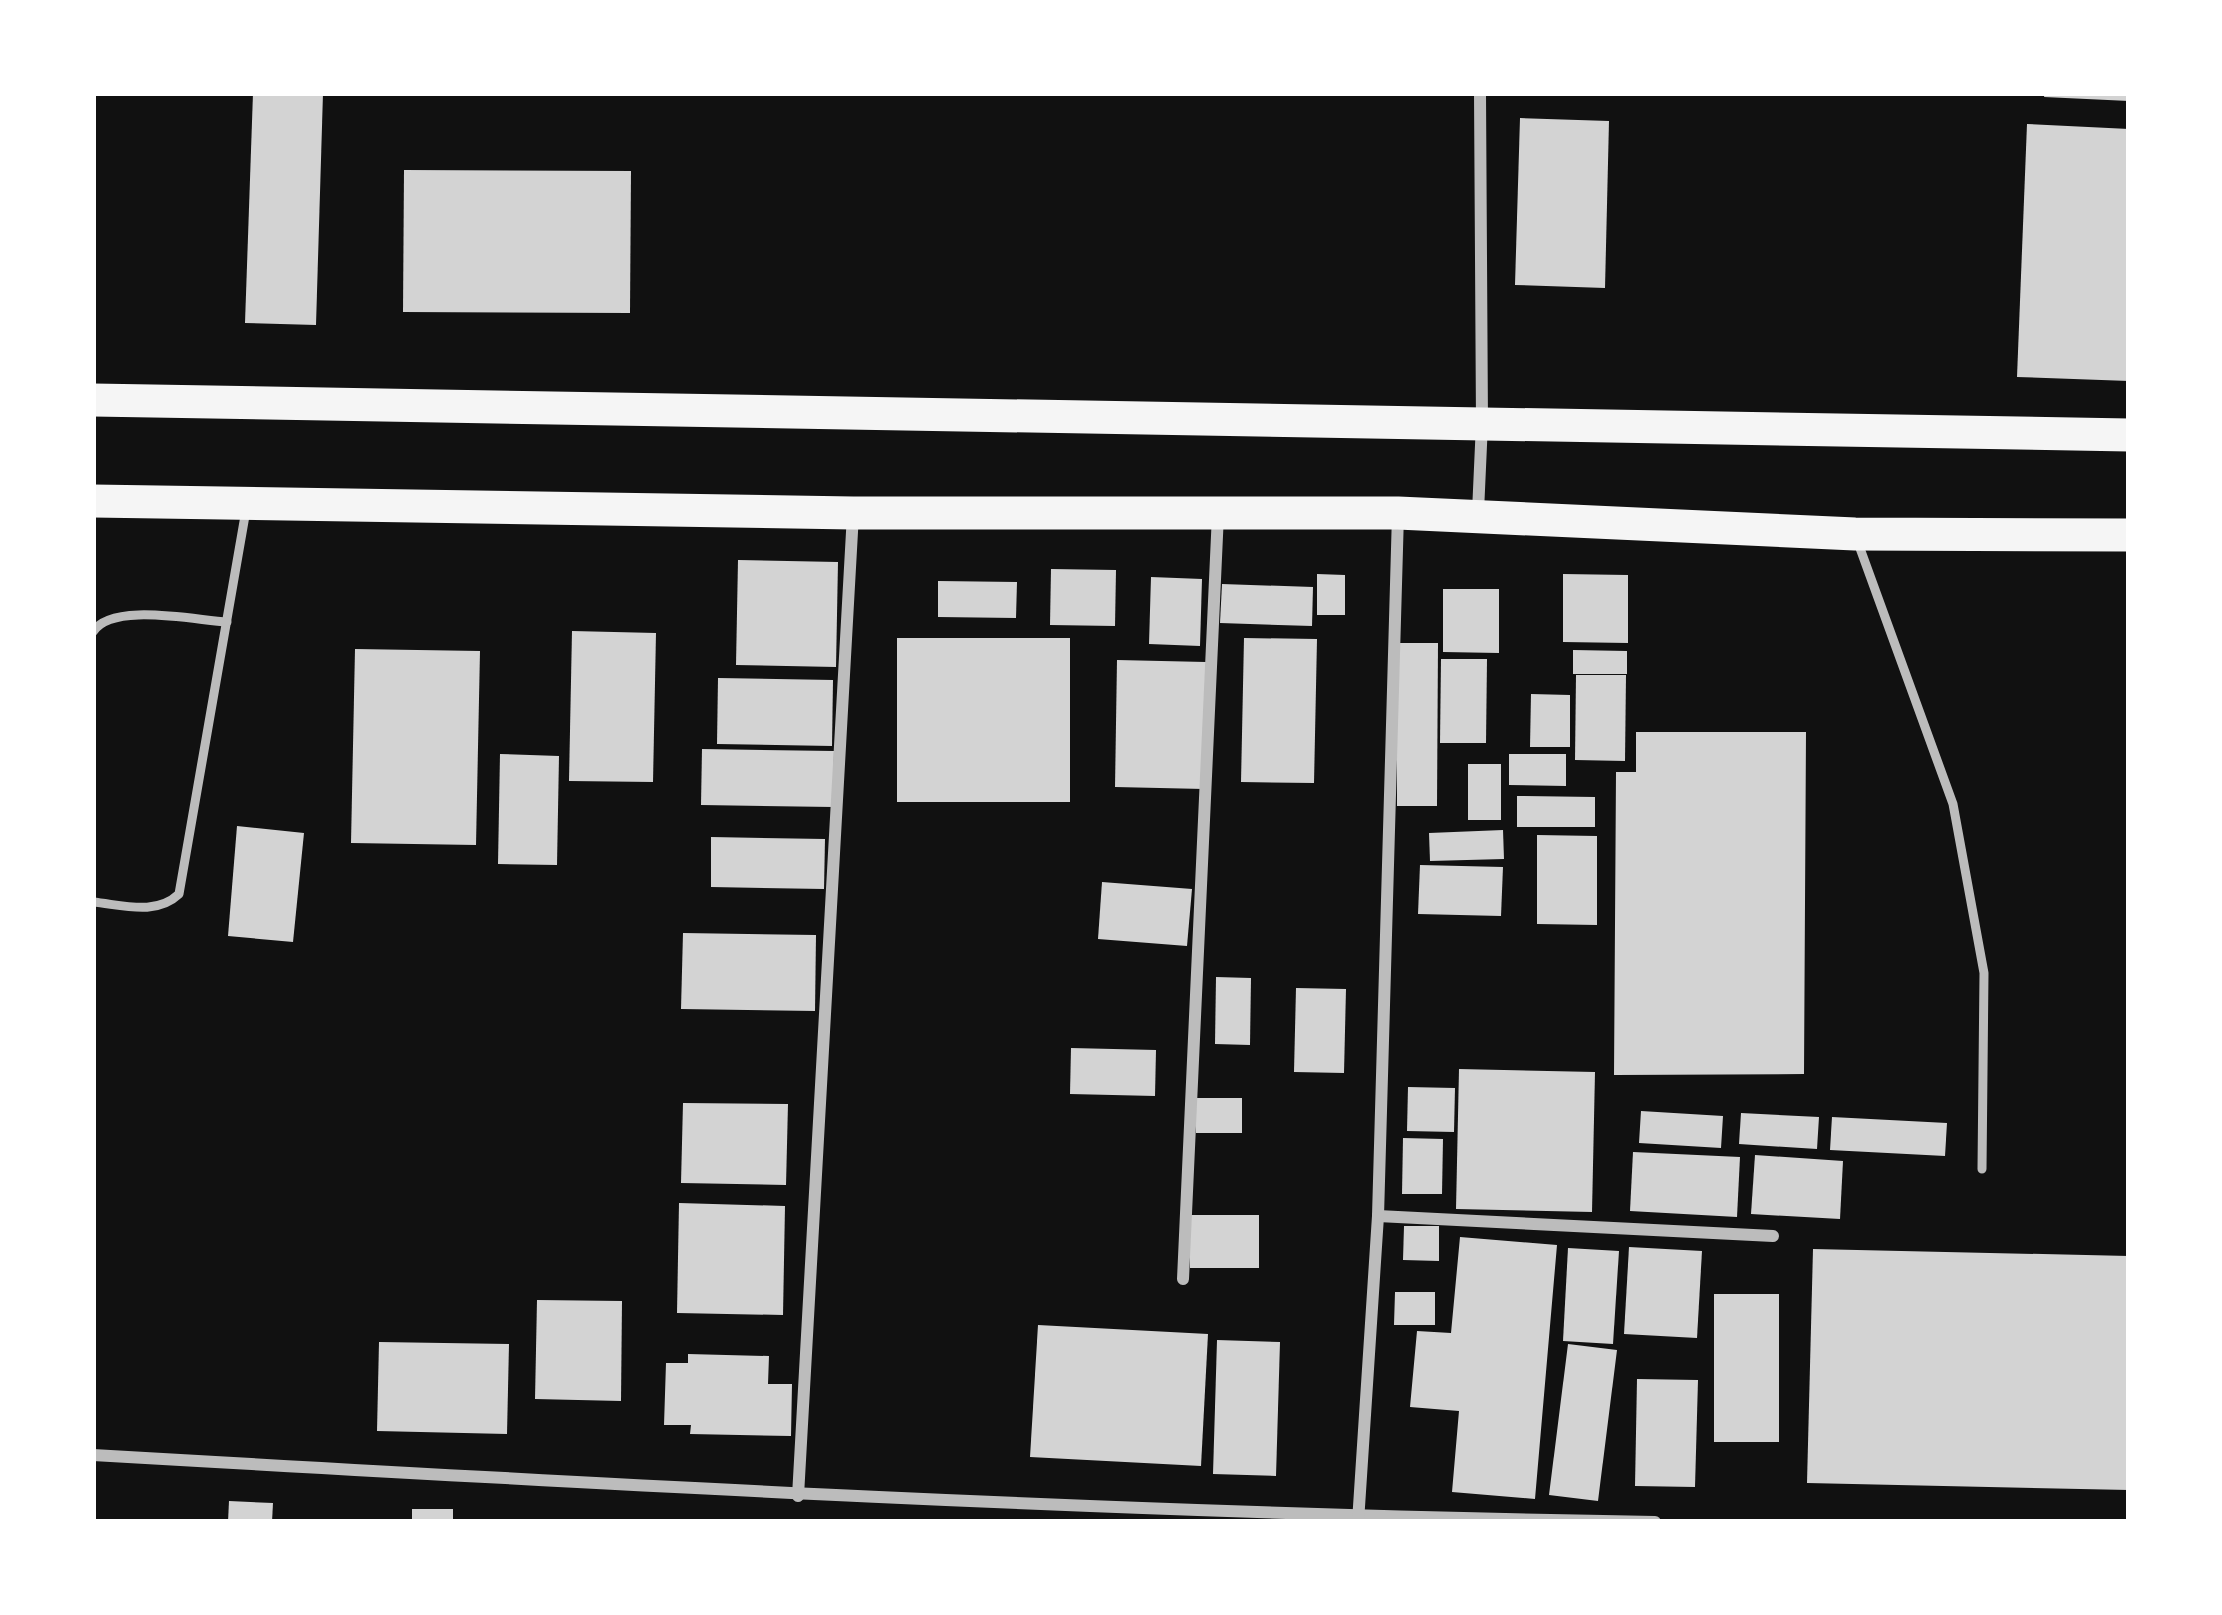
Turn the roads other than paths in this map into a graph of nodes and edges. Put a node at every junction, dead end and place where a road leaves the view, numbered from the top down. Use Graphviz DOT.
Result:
graph roads {
  1 [pos="1480,93"];
  2 [pos="93,400"];
  3 [pos="1482,423"];
  4 [pos="2129,436"];
  5 [pos="93,501"];
  6 [pos="247,503"];
  7 [pos="853,513"];
  8 [pos="1399,513"];
  9 [pos="1219,514"];
  10 [pos="1478,515"];
  11 [pos="1855,534"];
  12 [pos="2129,535"];
  13 [pos="227,622"];
  14 [pos="93,632"];
  15 [pos="93,902"];
  16 [pos="1982,1169"];
  17 [pos="1378,1216"];
  18 [pos="1773,1236"];
  19 [pos="1183,1279"];
  20 [pos="93,1455"];
  21 [pos="798,1496"];
  22 [pos="1000,1502"];
  23 [pos="1358,1520"];
  24 [pos="1000,1522"];
  25 [pos="1654,1522"];
  1 -- 3 [label="street"];
  2 -- 3 [label="highway"];
  3 -- 4 [label="highway"];
  3 -- 10 [label="street"];
  5 -- 6 [label="highway"];
  6 -- 7 [label="highway"];
  6 -- 13 [label="lane"];
  7 -- 9 [label="highway"];
  7 -- 21 [label="street"];
  8 -- 9 [label="highway"];
  8 -- 10 [label="highway"];
  8 -- 17 [label="street"];
  9 -- 19 [label="street"];
  10 -- 11 [label="highway"];
  11 -- 12 [label="highway"];
  11 -- 16 [label="lane"];
  13 -- 14 [label="lane"];
  13 -- 15 [label="lane"];
  17 -- 18 [label="street"];
  17 -- 23 [label="street"];
  20 -- 21 [label="street"];
  21 -- 22 [label="street"];
  22 -- 23 [label="street"];
  22 -- 24 [label="street"];
  23 -- 25 [label="street"];
}
